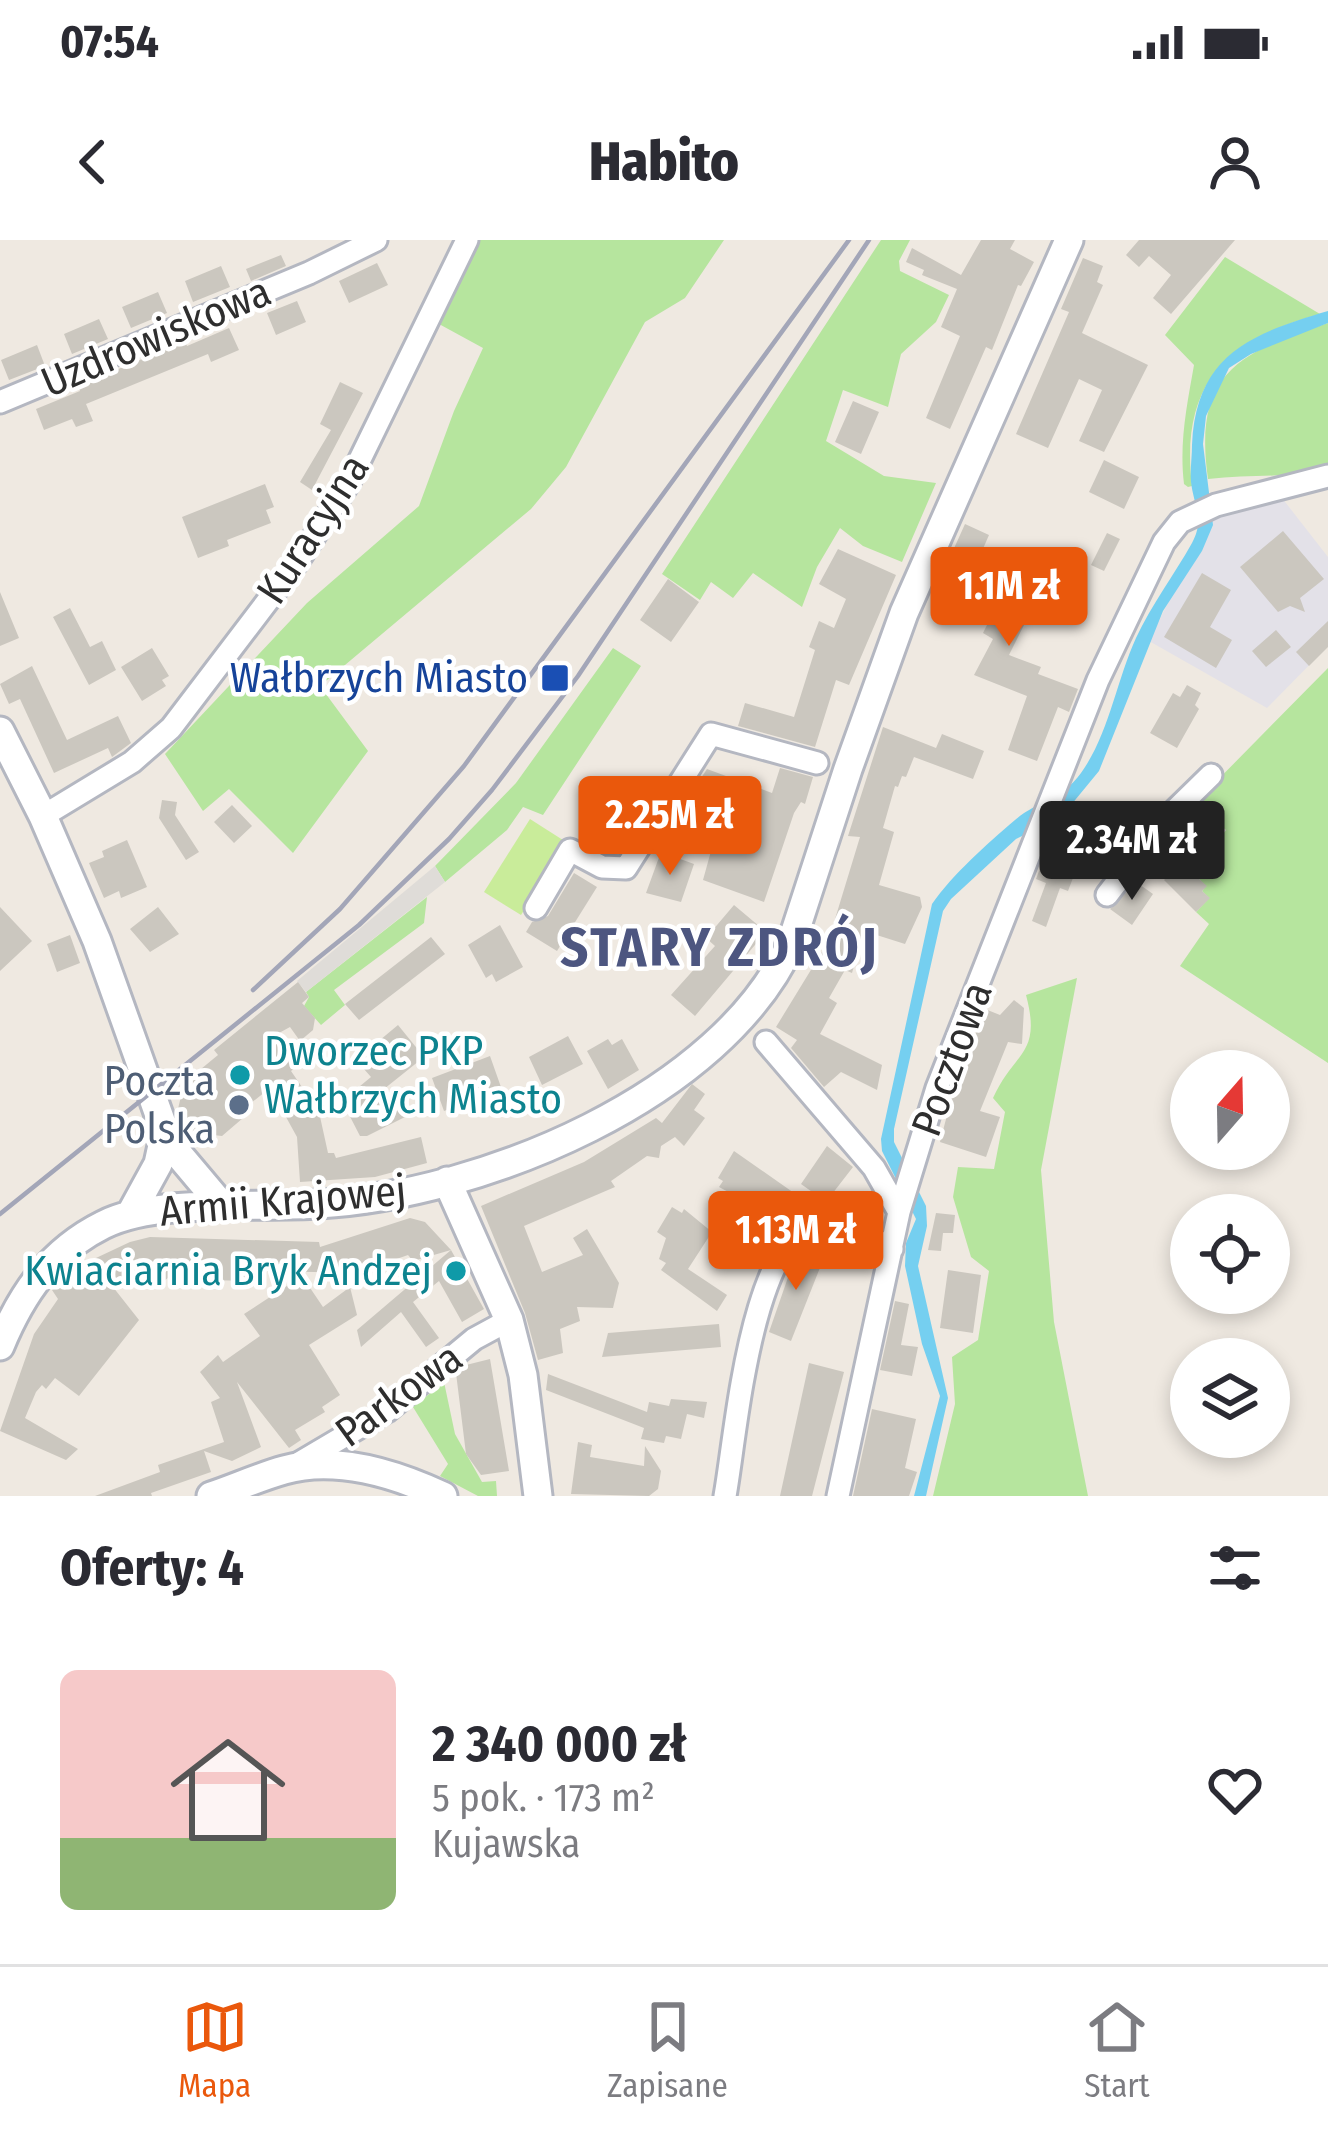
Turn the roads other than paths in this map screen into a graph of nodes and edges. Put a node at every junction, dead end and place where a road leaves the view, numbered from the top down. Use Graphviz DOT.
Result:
graph roads {
  1 [pos="376,240"];
  2 [pos="467,240"];
  3 [pos="1069,240"];
  4 [pos="0,401"];
  5 [pos="1328,476"];
  6 [pos="0,731"];
  7 [pos="817,763"];
  8 [pos="1211,775"];
  9 [pos="43,816"];
  10 [pos="1049,819"];
  11 [pos="1140,853"];
  12 [pos="1107,895"];
  13 [pos="536,908"];
  14 [pos="766,1042"];
  15 [pos="165,1132"];
  16 [pos="448,1181"];
  17 [pos="223,1207"];
  18 [pos="901,1208"];
  19 [pos="130,1215"];
  20 [pos="892,1249"];
  21 [pos="508,1320"];
  22 [pos="0,1346"];
  23 [pos="288,1468"];
  24 [pos="212,1496"];
  25 [pos="442,1496"];
  26 [pos="538,1496"];
  27 [pos="725,1496"];
  28 [pos="838,1496"];
  1 -- 4 [label="street, Uzdrowiskowa"];
  2 -- 9 [label="street, Kuracyjna"];
  3 -- 16 [label="main road, Armii Krajowej"];
  5 -- 10 [label="street, Pocztowa"];
  6 -- 9 [label="main road"];
  7 -- 13 [label="street"];
  8 -- 11 [label="street"];
  9 -- 15 [label="main road"];
  10 -- 11 [label="street"];
  10 -- 18 [label="street, Pocztowa"];
  11 -- 12 [label="street"];
  14 -- 18 [label="street"];
  15 -- 17 [label="main road"];
  15 -- 19 [label="main road"];
  16 -- 17 [label="main road, Armii Krajowej"];
  16 -- 21 [label="main road"];
  17 -- 19 [label="main road, Armii Krajowej"];
  18 -- 20 [label="street, Pocztowa"];
  19 -- 22 [label="main road, Armii Krajowej"];
  20 -- 27 [label="street"];
  20 -- 28 [label="street, Pocztowa"];
  21 -- 23 [label="street, Parkowa"];
  21 -- 26 [label="main road"];
  23 -- 24 [label="main road, Parkowa"];
  23 -- 25 [label="main road, Parkowa"];
}
